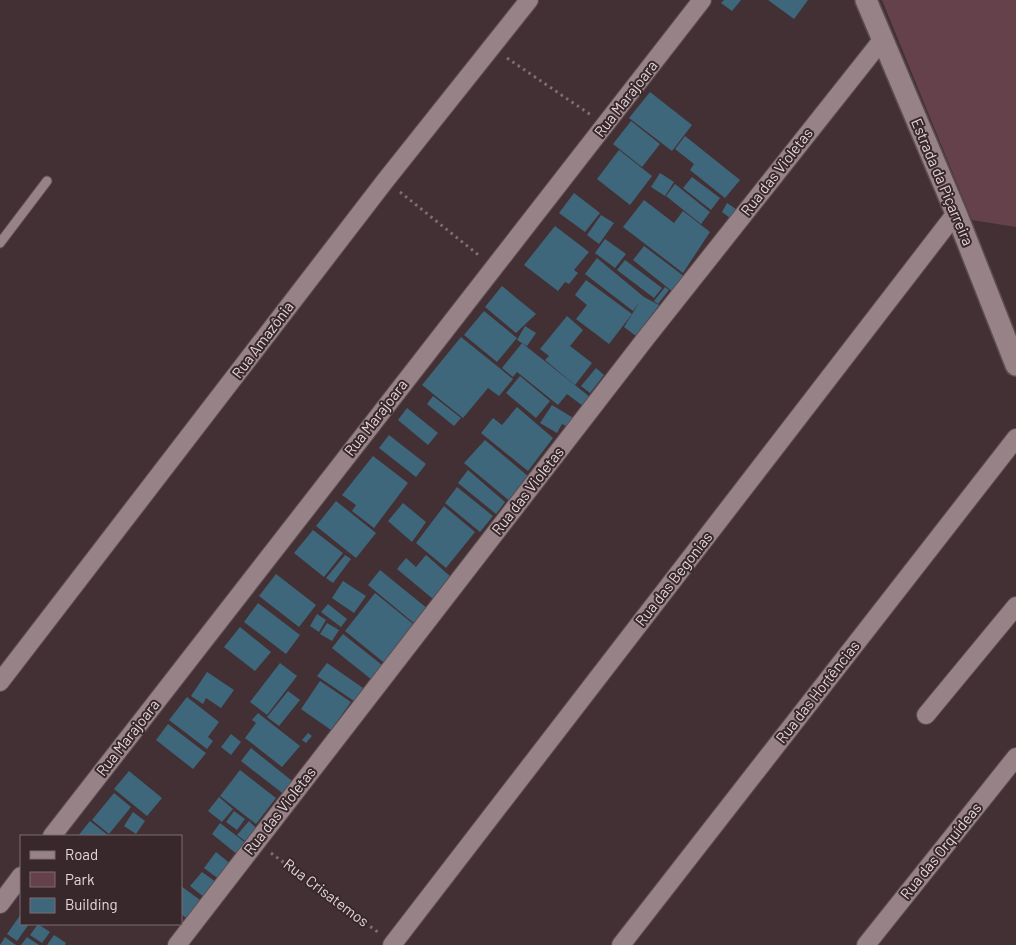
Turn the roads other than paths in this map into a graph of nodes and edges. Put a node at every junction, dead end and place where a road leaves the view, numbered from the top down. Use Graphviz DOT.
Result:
graph roads {
  1 [pos="529,0"];
  2 [pos="702,0"];
  3 [pos="866,0"];
  4 [pos="882,40"];
  5 [pos="47,181"];
  6 [pos="956,214"];
  7 [pos="0,243"];
  8 [pos="1016,365"];
  9 [pos="1016,438"];
  10 [pos="1016,606"];
  11 [pos="0,682"];
  12 [pos="926,715"];
  13 [pos="1016,757"];
  14 [pos="53,835"];
  15 [pos="20,877"];
  16 [pos="3,893"];
  17 [pos="394,944"];
  18 [pos="176,945"];
  19 [pos="621,945"];
  20 [pos="866,945"];
  1 -- 11 [label="street, Rua Amazônia"];
  2 -- 14 [label="street, Rua Marajoara"];
  3 -- 4 [label="street, Estrada da Piçarreira"];
  4 -- 6 [label="street, Estrada da Piçarreira"];
  4 -- 18 [label="street, Rua das Violetas"];
  5 -- 7 [label="lane"];
  6 -- 8 [label="street, Estrada da Piçarreira"];
  6 -- 17 [label="street, Rua das Begonias"];
  9 -- 19 [label="street, Rua das Hortências"];
  10 -- 12 [label="street"];
  13 -- 20 [label="street, Rua das Orquídeas"];
  15 -- 16 [label="street"];
}
